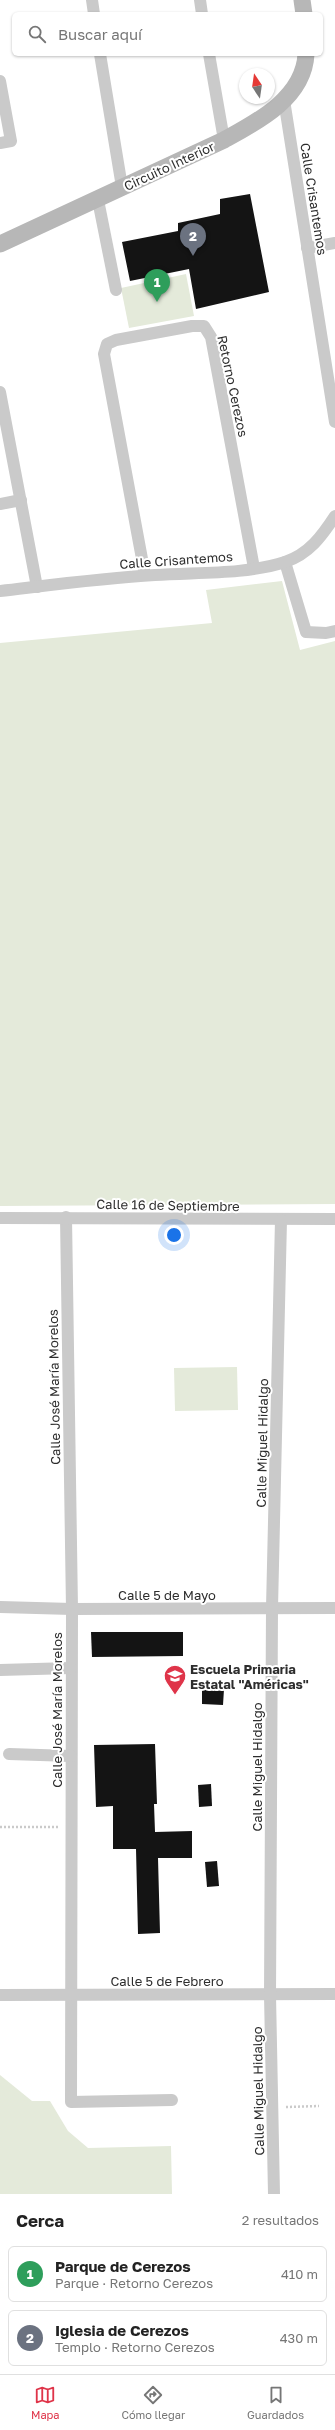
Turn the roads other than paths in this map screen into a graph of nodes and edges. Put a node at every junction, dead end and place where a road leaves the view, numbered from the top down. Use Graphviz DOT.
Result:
graph roads {
  1 [pos="92,0"];
  2 [pos="200,0"];
  3 [pos="302,0"];
  4 [pos="94,12"];
  5 [pos="202,12"];
  6 [pos="304,12"];
  7 [pos="100,56"];
  8 [pos="209,56"];
  9 [pos="305,56"];
  10 [pos="0,80"];
  11 [pos="284,100"];
  12 [pos="224,140"];
  13 [pos="0,143"];
  14 [pos="122,187"];
  15 [pos="98,200"];
  16 [pos="0,244"];
  17 [pos="335,244"];
  18 [pos="307,248"];
  19 [pos="116,290"];
  20 [pos="0,392"];
  21 [pos="335,422"];
  22 [pos="21,500"];
  23 [pos="0,504"];
  24 [pos="335,516"];
  25 [pos="285,562"];
  26 [pos="254,568"];
  27 [pos="145,576"];
  28 [pos="37,587"];
  29 [pos="0,590"];
  30 [pos="335,631"];
  31 [pos="0,1218"];
  32 [pos="66,1218"];
  33 [pos="335,1219"];
  34 [pos="281,1220"];
  35 [pos="0,1607"];
  36 [pos="272,1608"];
  37 [pos="335,1608"];
  38 [pos="72,1609"];
  39 [pos="72,1668"];
  40 [pos="0,1670"];
  41 [pos="9,1754"];
  42 [pos="71,1756"];
  43 [pos="335,1994"];
  44 [pos="0,1995"];
  45 [pos="270,1995"];
  46 [pos="72,1996"];
  47 [pos="172,2100"];
  48 [pos="274,2194"];
  1 -- 4 [label="street"];
  2 -- 5 [label="street"];
  3 -- 6 [label="main road"];
  7 -- 14 [label="street"];
  8 -- 12 [label="street"];
  9 -- 11 [label="main road, Circuito Interior"];
  10 -- 13 [label="street"];
  11 -- 12 [label="main road, Circuito Interior"];
  11 -- 18 [label="street, Calle Crisantemos"];
  12 -- 14 [label="main road, Circuito Interior"];
  14 -- 15 [label="main road, Circuito Interior"];
  15 -- 16 [label="main road, Circuito Interior"];
  15 -- 19 [label="street"];
  17 -- 18 [label="street"];
  18 -- 21 [label="street, Calle Crisantemos"];
  20 -- 22 [label="street"];
  22 -- 23 [label="street"];
  22 -- 28 [label="street"];
  24 -- 25 [label="street, Calle Crisantemos"];
  25 -- 26 [label="street, Calle Crisantemos"];
  25 -- 30 [label="street"];
  26 -- 27 [label="street, Calle Crisantemos"];
  26 -- 27 [label="street, Retorno Cerezos"];
  27 -- 28 [label="street, Calle Crisantemos"];
  28 -- 29 [label="street, Calle Crisantemos"];
  31 -- 32 [label="street, Calle 16 de Septiembre"];
  32 -- 34 [label="street, Calle 16 de Septiembre"];
  32 -- 38 [label="street, Calle José María Morelos"];
  33 -- 34 [label="street, Calle 16 de Septiembre"];
  34 -- 36 [label="street, Calle Miguel Hidalgo"];
  35 -- 38 [label="street, Calle 5 de Mayo"];
  36 -- 37 [label="street, Calle 5 de Mayo"];
  36 -- 38 [label="street, Calle 5 de Mayo"];
  36 -- 45 [label="street, Calle Miguel Hidalgo"];
  38 -- 39 [label="street, Calle José María Morelos"];
  39 -- 40 [label="street"];
  39 -- 42 [label="street, Calle José María Morelos"];
  41 -- 42 [label="street"];
  42 -- 46 [label="street, Calle José María Morelos"];
  43 -- 45 [label="street, Calle 5 de Febrero"];
  44 -- 46 [label="street, Calle 5 de Febrero"];
  45 -- 46 [label="street, Calle 5 de Febrero"];
  45 -- 48 [label="street, Calle Miguel Hidalgo"];
  46 -- 47 [label="street, Calle José María Morelos"];
}
